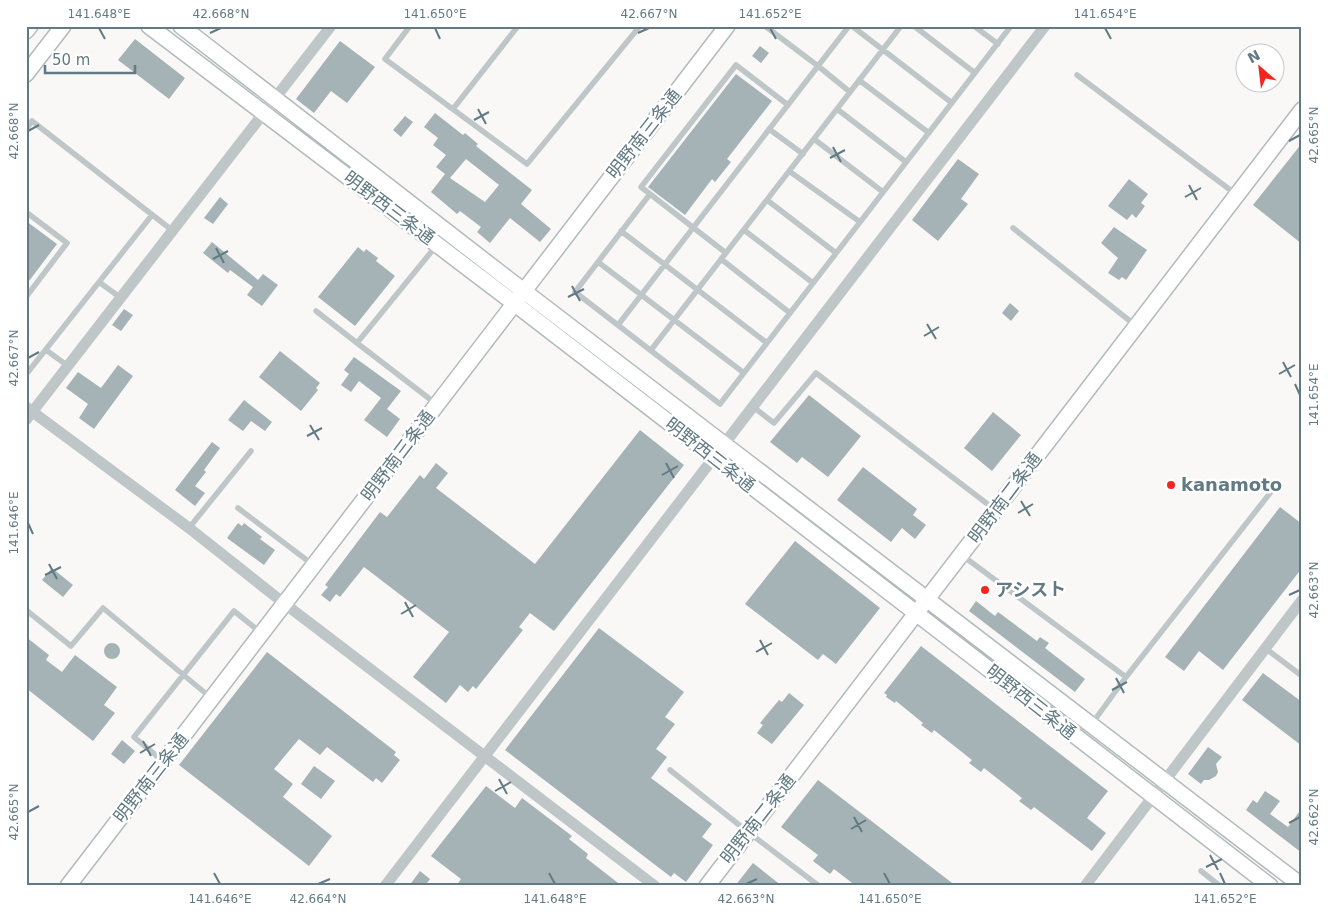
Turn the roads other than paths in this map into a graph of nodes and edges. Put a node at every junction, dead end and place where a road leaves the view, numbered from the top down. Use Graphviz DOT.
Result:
graph roads {
  1 [pos="30,26"];
  2 [pos="63,26"];
  3 [pos="149,26"];
  4 [pos="331,26"];
  5 [pos="410,26"];
  6 [pos="518,26"];
  7 [pos="640,26"];
  8 [pos="727,26"];
  9 [pos="765,26"];
  10 [pos="850,26"];
  11 [pos="901,26"];
  12 [pos="914,26"];
  13 [pos="974,26"];
  14 [pos="1011,26"];
  15 [pos="1045,26"];
  16 [pos="182,27"];
  17 [pos="26,31"];
  18 [pos="998,44"];
  19 [pos="883,50"];
  20 [pos="818,66"];
  21 [pos="26,74"];
  22 [pos="975,74"];
  23 [pos="1077,74"];
  24 [pos="859,80"];
  25 [pos="850,92"];
  26 [pos="276,98"];
  27 [pos="952,103"];
  28 [pos="788,105"];
  29 [pos="837,109"];
  30 [pos="453,110"];
  31 [pos="1302,110"];
  32 [pos="265,113"];
  33 [pos="26,129"];
  34 [pos="769,129"];
  35 [pos="929,133"];
  36 [pos="814,139"];
  37 [pos="803,154"];
  38 [pos="906,162"];
  39 [pos="789,171"];
  40 [pos="883,192"];
  41 [pos="650,194"];
  42 [pos="1237,195"];
  43 [pos="767,200"];
  44 [pos="26,212"];
  45 [pos="152,215"];
  46 [pos="860,222"];
  47 [pos="693,227"];
  48 [pos="1013,228"];
  49 [pos="744,230"];
  50 [pos="173,231"];
  51 [pos="621,231"];
  52 [pos="437,244"];
  53 [pos="726,252"];
  54 [pos="836,253"];
  55 [pos="721,260"];
  56 [pos="598,262"];
  57 [pos="665,264"];
  58 [pos="99,282"];
  59 [pos="813,283"];
  60 [pos="697,290"];
  61 [pos="524,291"];
  62 [pos="641,295"];
  63 [pos="26,297"];
  64 [pos="121,298"];
  65 [pos="514,303"];
  66 [pos="316,311"];
  67 [pos="790,313"];
  68 [pos="674,320"];
  69 [pos="618,325"];
  70 [pos="1137,326"];
  71 [pos="357,342"];
  72 [pos="767,343"];
  73 [pos="46,350"];
  74 [pos="651,350"];
  75 [pos="68,366"];
  76 [pos="26,371"];
  77 [pos="744,374"];
  78 [pos="437,405"];
  79 [pos="752,406"];
  80 [pos="28,413"];
  81 [pos="724,444"];
  82 [pos="251,450"];
  83 [pos="713,458"];
  84 [pos="1274,488"];
  85 [pos="238,508"];
  86 [pos="996,510"];
  87 [pos="189,528"];
  88 [pos="961,555"];
  89 [pos="314,565"];
  90 [pos="928,599"];
  91 [pos="1302,600"];
  92 [pos="285,604"];
  93 [pos="26,610"];
  94 [pos="916,613"];
  95 [pos="262,633"];
  96 [pos="1265,648"];
  97 [pos="184,674"];
  98 [pos="1302,676"];
  99 [pos="1126,677"];
  100 [pos="212,698"];
  101 [pos="1091,724"];
  102 [pos="485,757"];
  103 [pos="164,761"];
  104 [pos="670,770"];
  105 [pos="1164,781"];
  106 [pos="1152,795"];
  107 [pos="748,832"];
  108 [pos="1201,871"];
  109 [pos="68,886"];
  110 [pos="385,886"];
  111 [pos="655,886"];
  112 [pos="707,886"];
  113 [pos="819,886"];
  114 [pos="1084,886"];
  115 [pos="1220,886"];
  116 [pos="1270,886"];
  117 [pos="1302,886"];
  1 -- 17 [label="street"];
  2 -- 21 [label="street"];
  3 -- 32 [label="street, 明野西三条通"];
  4 -- 26 [label="street"];
  5 -- 30 [label="lane"];
  6 -- 30 [label="lane"];
  7 -- 30 [label="lane"];
  8 -- 61 [label="street, 明野南三条通"];
  9 -- 20 [label="lane"];
  10 -- 19 [label="lane"];
  10 -- 20 [label="lane"];
  11 -- 19 [label="lane"];
  12 -- 22 [label="lane"];
  13 -- 18 [label="lane"];
  14 -- 18 [label="lane"];
  15 -- 79 [label="street"];
  16 -- 26 [label="street, 明野西三条通"];
  18 -- 22 [label="lane"];
  19 -- 24 [label="lane"];
  19 -- 27 [label="lane"];
  20 -- 25 [label="lane"];
  20 -- 28 [label="lane"];
  22 -- 27 [label="lane"];
  23 -- 42 [label="lane"];
  24 -- 25 [label="lane"];
  24 -- 35 [label="lane"];
  25 -- 29 [label="lane"];
  26 -- 32 [label="street"];
  26 -- 61 [label="street, 明野西三条通"];
  27 -- 35 [label="lane"];
  28 -- 34 [label="lane"];
  28 -- 41 [label="lane"];
  29 -- 36 [label="lane"];
  29 -- 38 [label="lane"];
  31 -- 42 [label="street, 明野南二条通"];
  32 -- 50 [label="street"];
  32 -- 52 [label="street, 明野西三条通"];
  33 -- 45 [label="lane"];
  34 -- 37 [label="lane"];
  34 -- 47 [label="lane"];
  35 -- 38 [label="lane"];
  36 -- 37 [label="lane"];
  36 -- 40 [label="lane"];
  37 -- 39 [label="lane"];
  38 -- 40 [label="lane"];
  39 -- 43 [label="lane"];
  39 -- 46 [label="lane"];
  40 -- 46 [label="lane"];
  41 -- 47 [label="lane"];
  41 -- 51 [label="lane"];
  42 -- 70 [label="street, 明野南二条通"];
  43 -- 49 [label="lane"];
  43 -- 54 [label="lane"];
  44 -- 63 [label="lane"];
  45 -- 50 [label="lane"];
  45 -- 58 [label="lane"];
  46 -- 54 [label="lane"];
  47 -- 53 [label="lane"];
  47 -- 57 [label="lane"];
  48 -- 70 [label="lane"];
  49 -- 53 [label="lane"];
  49 -- 59 [label="lane"];
  50 -- 64 [label="street"];
  51 -- 56 [label="lane"];
  51 -- 57 [label="lane"];
  52 -- 65 [label="street, 明野西三条通"];
  52 -- 71 [label="lane"];
  53 -- 55 [label="lane"];
  54 -- 59 [label="lane"];
  55 -- 60 [label="lane"];
  55 -- 67 [label="lane"];
  56 -- 62 [label="lane"];
  56 -- 69 [label="lane"];
  57 -- 60 [label="lane"];
  57 -- 62 [label="lane"];
  58 -- 64 [label="lane"];
  58 -- 73 [label="lane"];
  59 -- 67 [label="lane"];
  60 -- 68 [label="lane"];
  60 -- 72 [label="lane"];
  61 -- 65 [label="street, 明野南三条通"];
  61 -- 81 [label="street, 明野西三条通"];
  62 -- 68 [label="lane"];
  62 -- 69 [label="lane"];
  64 -- 75 [label="street"];
  65 -- 78 [label="street, 明野南三条通"];
  65 -- 83 [label="street, 明野西三条通"];
  66 -- 71 [label="lane"];
  67 -- 72 [label="lane"];
  68 -- 74 [label="lane"];
  68 -- 77 [label="lane"];
  69 -- 74 [label="lane"];
  70 -- 86 [label="street, 明野南二条通"];
  71 -- 78 [label="lane"];
  72 -- 77 [label="lane"];
  73 -- 75 [label="lane"];
  73 -- 76 [label="lane"];
  74 -- 77 [label="lane"];
  75 -- 80 [label="street"];
  78 -- 89 [label="street, 明野南三条通"];
  79 -- 81 [label="street"];
  79 -- 86 [label="lane"];
  80 -- 87 [label="street"];
  81 -- 83 [label="street"];
  81 -- 90 [label="street, 明野西三条通"];
  82 -- 87 [label="lane"];
  83 -- 94 [label="street, 明野西三条通"];
  83 -- 102 [label="street"];
  84 -- 99 [label="lane"];
  85 -- 89 [label="lane"];
  86 -- 88 [label="street, 明野南二条通"];
  87 -- 92 [label="street"];
  88 -- 90 [label="street, 明野南二条通"];
  88 -- 99 [label="lane"];
  89 -- 92 [label="street, 明野南三条通"];
  90 -- 94 [label="street, 明野南二条通"];
  90 -- 101 [label="street, 明野西三条通"];
  91 -- 96 [label="street"];
  92 -- 95 [label="street, 明野南三条通"];
  92 -- 102 [label="street"];
  93 -- 97 [label="lane"];
  94 -- 106 [label="street, 明野西三条通"];
  94 -- 107 [label="street, 明野南二条通"];
  95 -- 97 [label="lane"];
  95 -- 100 [label="street, 明野南三条通"];
  96 -- 98 [label="lane"];
  96 -- 105 [label="street"];
  97 -- 100 [label="lane"];
  97 -- 103 [label="lane"];
  99 -- 101 [label="lane"];
  100 -- 103 [label="street, 明野南三条通"];
  101 -- 105 [label="street, 明野西三条通"];
  102 -- 110 [label="street"];
  102 -- 111 [label="street"];
  103 -- 109 [label="street, 明野南三条通"];
  104 -- 107 [label="lane"];
  105 -- 106 [label="street"];
  105 -- 117 [label="street, 明野西三条通"];
  106 -- 114 [label="street"];
  106 -- 116 [label="street, 明野西三条通"];
  107 -- 112 [label="street, 明野南二条通"];
  107 -- 113 [label="lane"];
  108 -- 115 [label="lane"];
}
